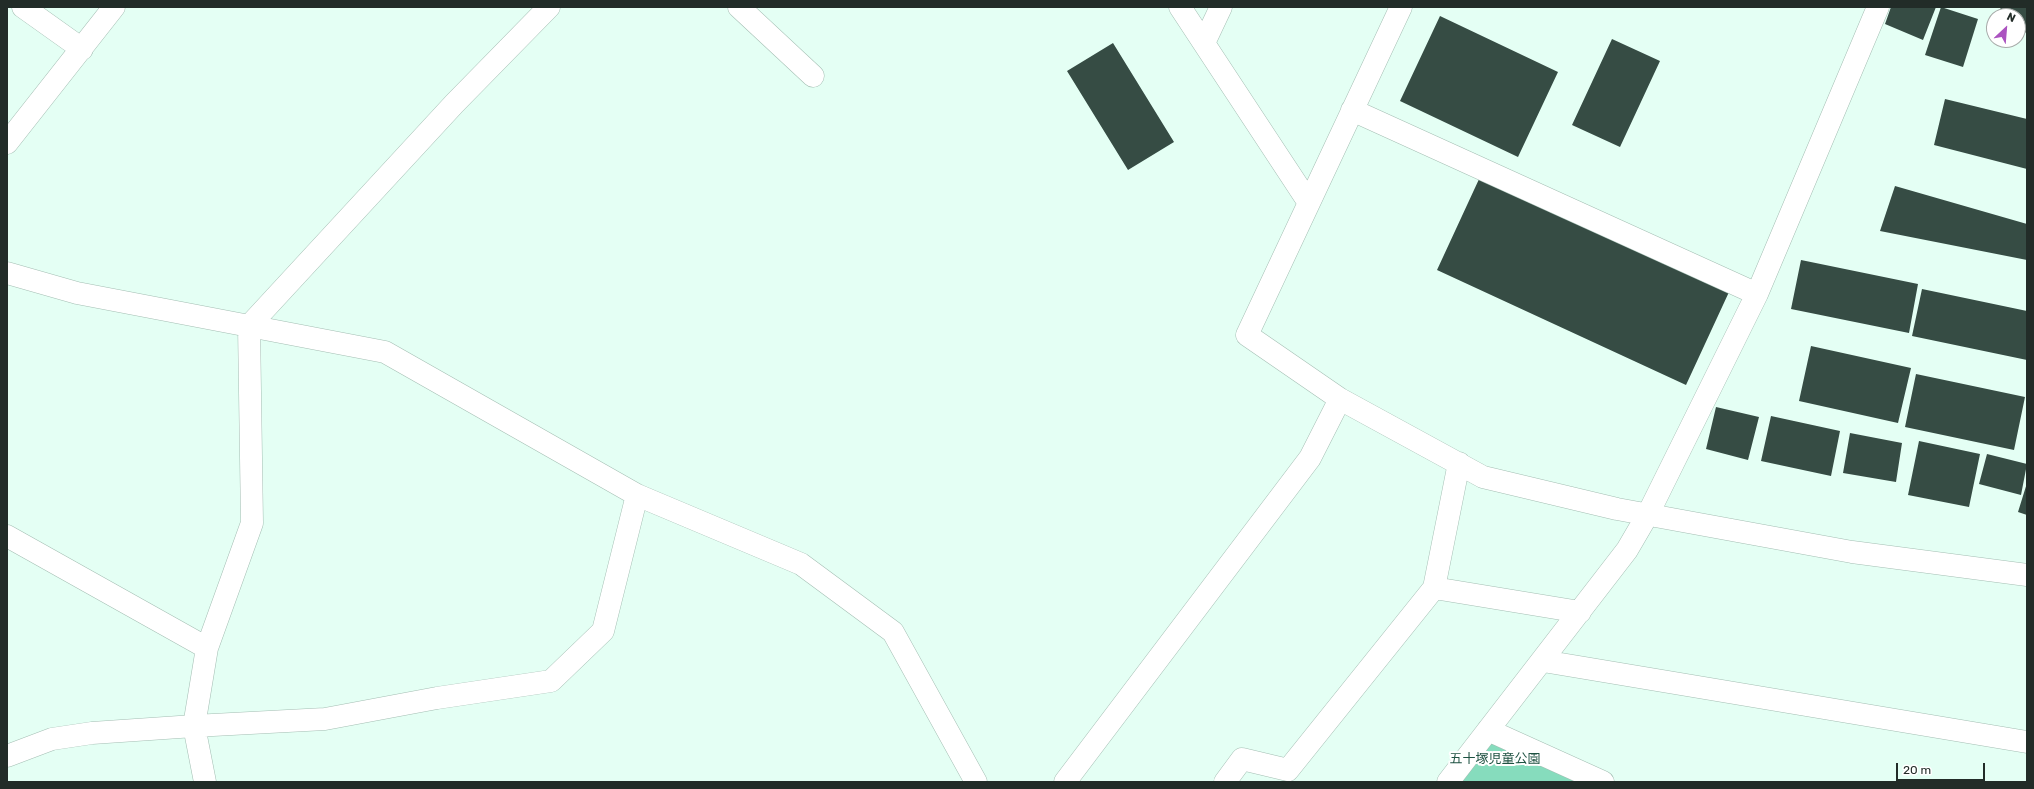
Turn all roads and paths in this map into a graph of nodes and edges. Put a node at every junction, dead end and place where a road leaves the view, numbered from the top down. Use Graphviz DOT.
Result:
graph roads {
  1 [pos="23,7"];
  2 [pos="114,7"];
  3 [pos="549,7"];
  4 [pos="739,7"];
  5 [pos="1180,7"];
  6 [pos="1220,7"];
  7 [pos="1401,7"];
  8 [pos="1878,7"];
  9 [pos="1204,43"];
  10 [pos="82,49"];
  11 [pos="813,76"];
  12 [pos="1352,110"];
  13 [pos="7,143"];
  14 [pos="1309,203"];
  15 [pos="7,273"];
  16 [pos="1757,294"];
  17 [pos="249,326"];
  18 [pos="1340,399"];
  19 [pos="1459,463"];
  20 [pos="637,495"];
  21 [pos="1648,514"];
  22 [pos="7,536"];
  23 [pos="2027,575"];
  24 [pos="1434,588"];
  25 [pos="1580,612"];
  26 [pos="207,648"];
  27 [pos="1543,661"];
  28 [pos="194,726"];
  29 [pos="1488,730"];
  30 [pos="2027,742"];
  31 [pos="7,756"];
  32 [pos="205,782"];
  33 [pos="976,782"];
  34 [pos="1065,782"];
  35 [pos="1225,782"];
  36 [pos="1448,782"];
  37 [pos="1603,782"];
  1 -- 10 [label="street"];
  2 -- 10 [label="street"];
  3 -- 17 [label="street"];
  4 -- 11 [label="street"];
  5 -- 9 [label="street"];
  6 -- 9 [label="street"];
  7 -- 12 [label="street"];
  8 -- 16 [label="street"];
  9 -- 14 [label="street"];
  10 -- 13 [label="street"];
  12 -- 14 [label="street"];
  12 -- 16 [label="street"];
  14 -- 18 [label="street"];
  15 -- 17 [label="street"];
  16 -- 21 [label="street"];
  17 -- 20 [label="street"];
  17 -- 26 [label="street"];
  18 -- 19 [label="street"];
  18 -- 34 [label="street"];
  19 -- 21 [label="street"];
  19 -- 24 [label="street"];
  20 -- 28 [label="street"];
  20 -- 33 [label="street"];
  21 -- 23 [label="street"];
  21 -- 25 [label="street"];
  22 -- 26 [label="street"];
  24 -- 25 [label="street"];
  24 -- 35 [label="street"];
  25 -- 27 [label="street"];
  26 -- 28 [label="street"];
  27 -- 29 [label="street"];
  27 -- 30 [label="street"];
  28 -- 31 [label="street"];
  28 -- 32 [label="street"];
  29 -- 36 [label="street"];
  29 -- 37 [label="street"];
}
